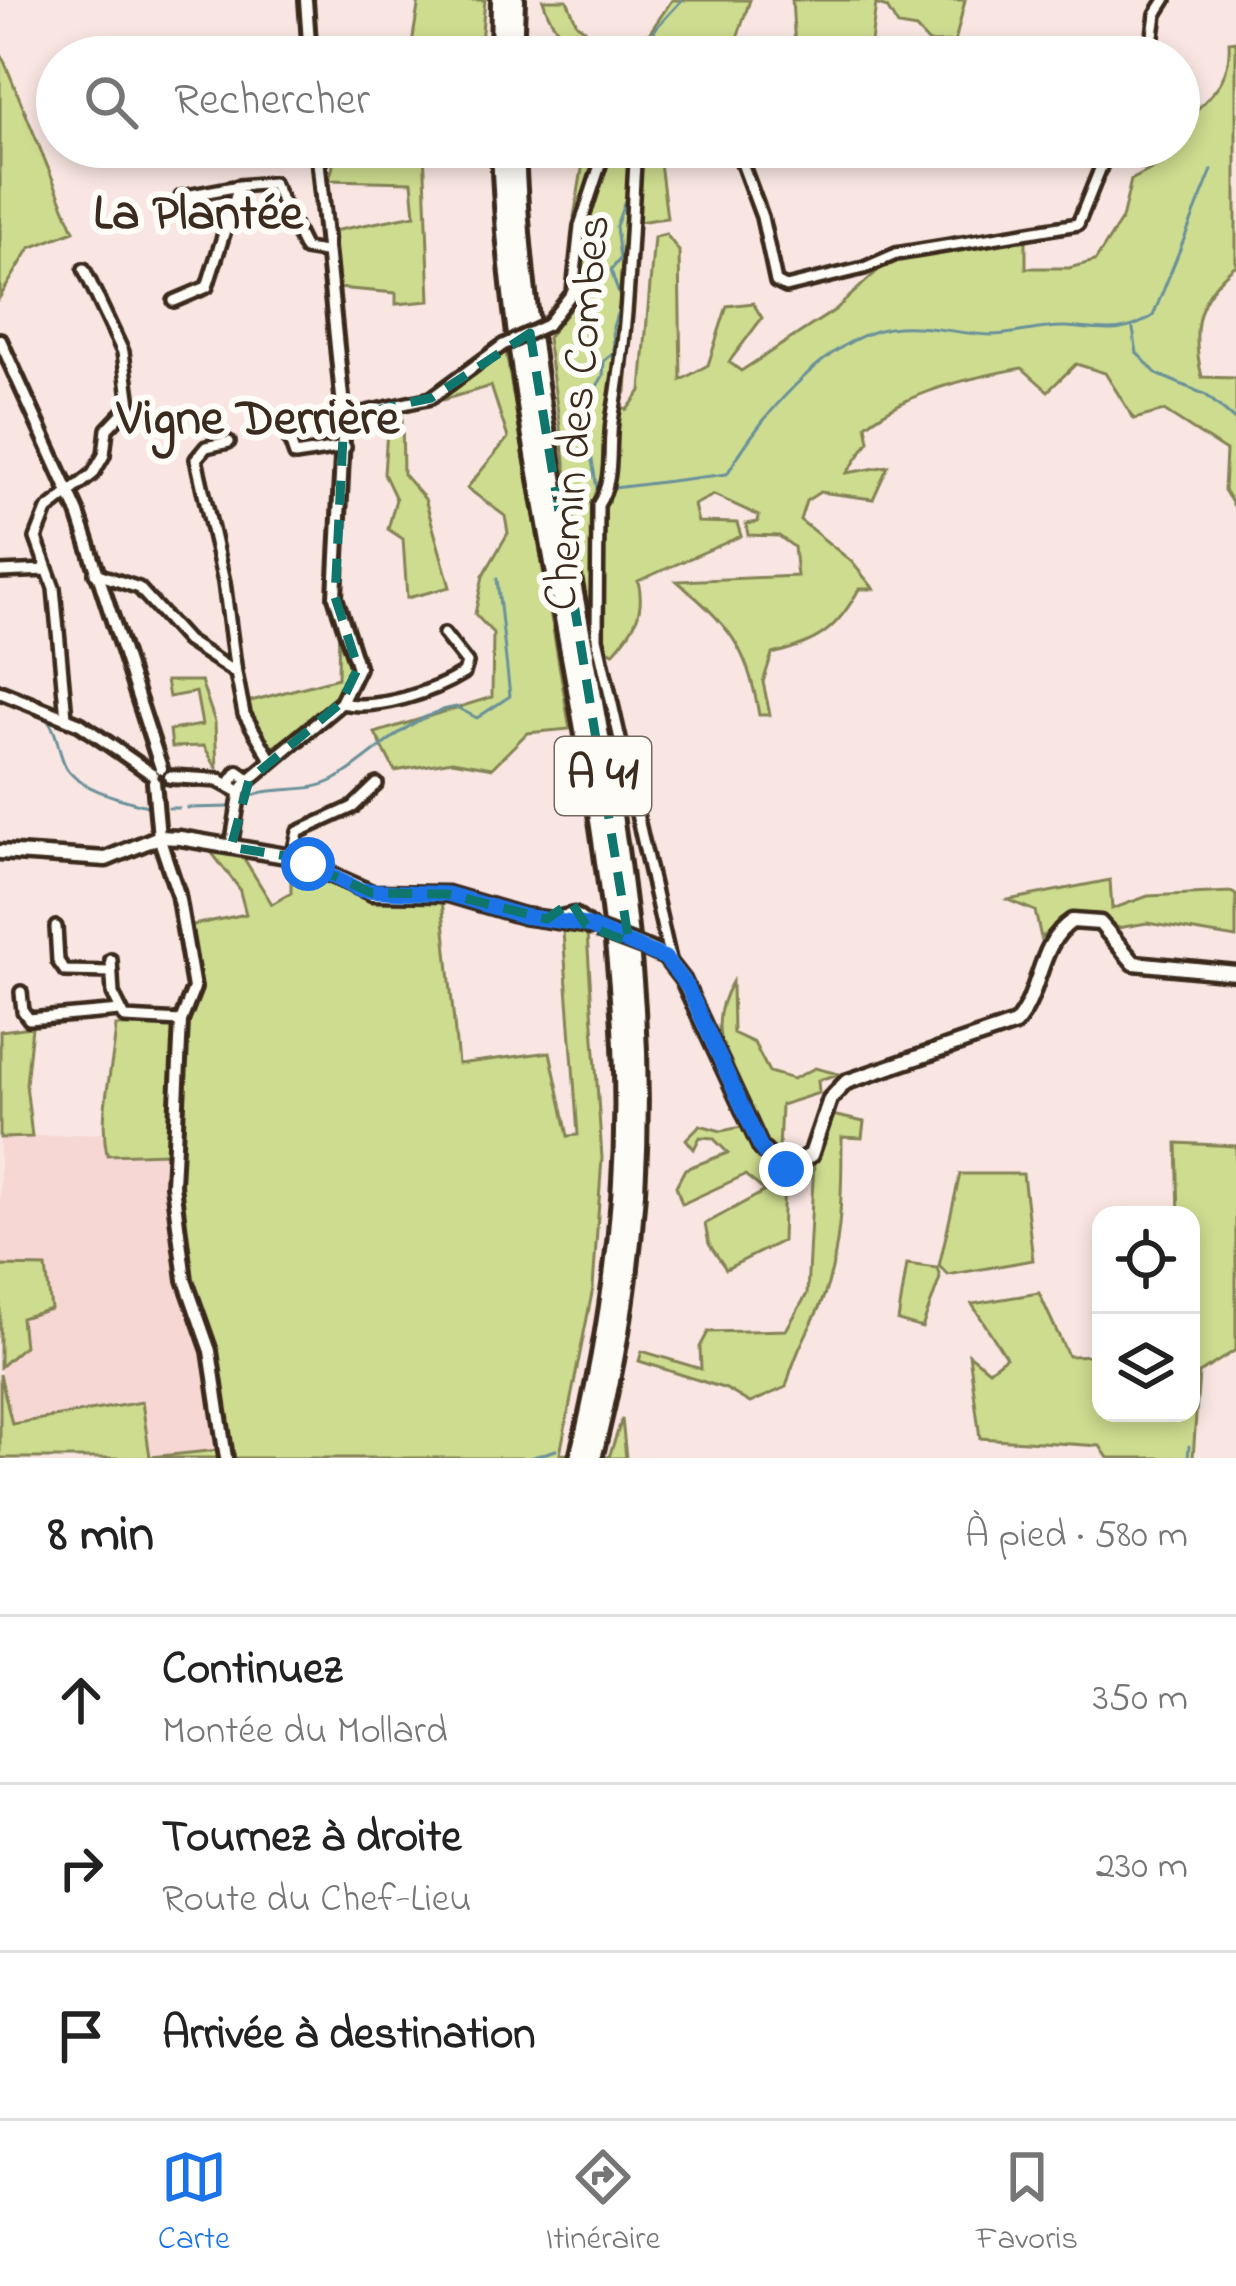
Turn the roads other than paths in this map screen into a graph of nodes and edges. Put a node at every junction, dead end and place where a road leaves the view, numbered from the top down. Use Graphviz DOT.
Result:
graph roads {
  1 [pos="307,0"];
  2 [pos="501,0"];
  3 [pos="515,0"];
  4 [pos="1165,0"];
  5 [pos="309,36"];
  6 [pos="500,36"];
  7 [pos="514,36"];
  8 [pos="1153,36"];
  9 [pos="318,168"];
  10 [pos="503,168"];
  11 [pos="517,168"];
  12 [pos="599,168"];
  13 [pos="635,168"];
  14 [pos="744,168"];
  15 [pos="1101,168"];
  16 [pos="239,186"];
  17 [pos="181,197"];
  18 [pos="324,251"];
  19 [pos="84,269"];
  20 [pos="174,301"];
  21 [pos="0,340"];
  22 [pos="344,417"];
  23 [pos="282,418"];
  24 [pos="229,442"];
  25 [pos="345,447"];
  26 [pos="70,497"];
  27 [pos="47,570"];
  28 [pos="0,572"];
  29 [pos="95,573"];
  30 [pos="444,634"];
  31 [pos="236,673"];
  32 [pos="0,692"];
  33 [pos="341,704"];
  34 [pos="66,717"];
  35 [pos="267,762"];
  36 [pos="158,774"];
  37 [pos="229,783"];
  38 [pos="377,784"];
  39 [pos="160,837"];
  40 [pos="231,847"];
  41 [pos="0,852"];
  42 [pos="292,857"];
  43 [pos="56,927"];
  44 [pos="671,964"];
  45 [pos="1236,973"];
  46 [pos="21,992"];
  47 [pos="120,1012"];
  48 [pos="181,1021"];
  49 [pos="226,1458"];
  50 [pos="579,1458"];
  51 [pos="592,1458"];
  1 -- 5 [label="street"];
  2 -- 6 [label="highway"];
  3 -- 7 [label="highway"];
  4 -- 8 [label="street"];
  9 -- 18 [label="street"];
  10 -- 50 [label="highway, A 41"];
  11 -- 51 [label="highway, A 41"];
  12 -- 22 [label="street, bridge"];
  13 -- 44 [label="street, Chemin des Combes"];
  14 -- 15 [label="street"];
  16 -- 17 [label="street"];
  16 -- 18 [label="street"];
  16 -- 20 [label="street"];
  18 -- 22 [label="street"];
  19 -- 26 [label="street"];
  21 -- 26 [label="street"];
  22 -- 25 [label="street"];
  23 -- 25 [label="street"];
  24 -- 31 [label="street"];
  25 -- 33 [label="street"];
  26 -- 27 [label="street"];
  26 -- 29 [label="street"];
  27 -- 28 [label="street"];
  27 -- 34 [label="street"];
  29 -- 31 [label="street"];
  29 -- 36 [label="street"];
  30 -- 33 [label="street"];
  31 -- 35 [label="street"];
  32 -- 34 [label="street"];
  33 -- 35 [label="street"];
  34 -- 36 [label="street"];
  35 -- 37 [label="street"];
  36 -- 37 [label="street"];
  36 -- 39 [label="street"];
  37 -- 40 [label="street"];
  38 -- 42 [label="street"];
  39 -- 40 [label="main road"];
  39 -- 41 [label="main road"];
  39 -- 48 [label="street"];
  40 -- 42 [label="main road"];
  42 -- 44 [label="main road, bridge"];
  43 -- 47 [label="street"];
  44 -- 45 [label="main road"];
  46 -- 47 [label="street"];
  47 -- 48 [label="street"];
  48 -- 49 [label="street"];
}
